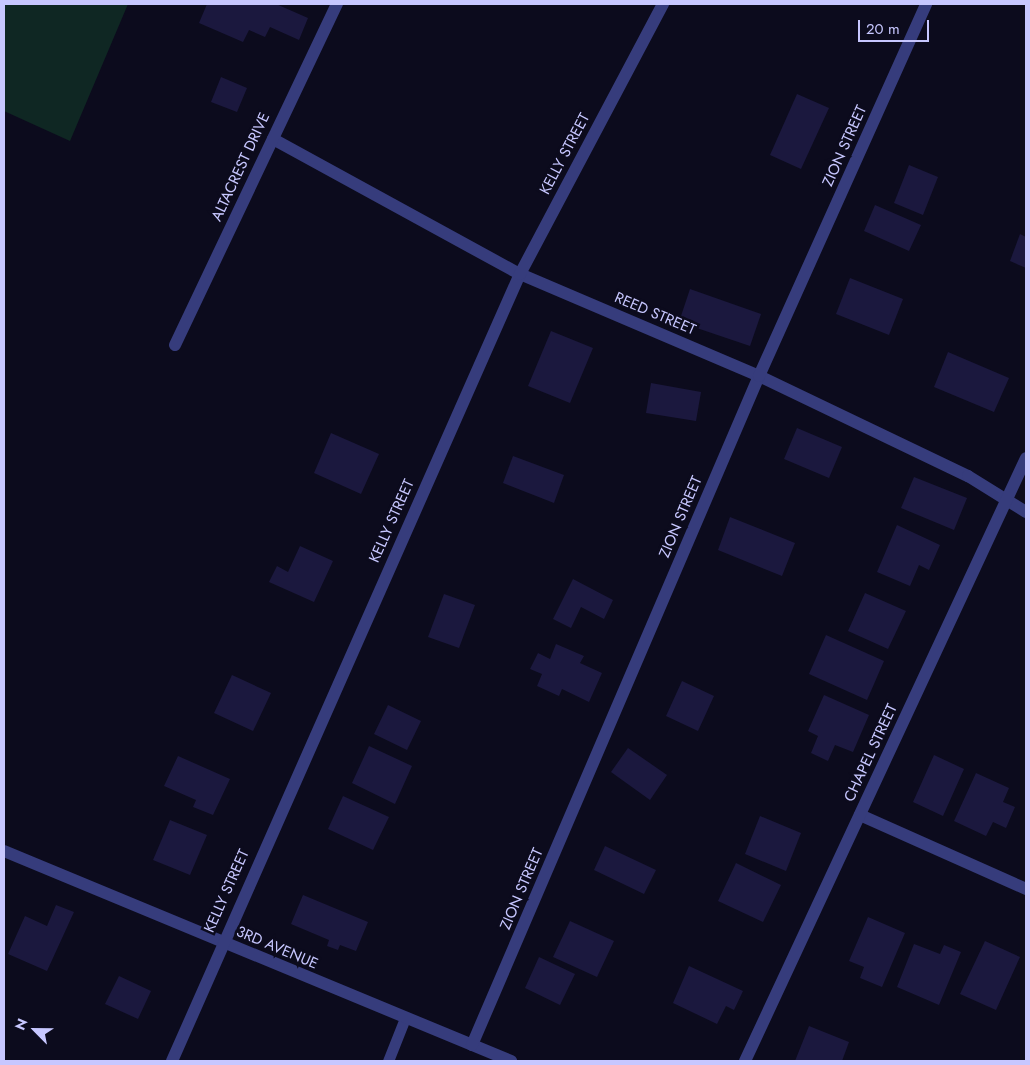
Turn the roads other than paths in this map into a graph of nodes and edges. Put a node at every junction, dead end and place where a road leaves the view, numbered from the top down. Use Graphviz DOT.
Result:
graph roads {
  1 [pos="337,4"];
  2 [pos="663,4"];
  3 [pos="926,4"];
  4 [pos="273,139"];
  5 [pos="520,274"];
  6 [pos="175,345"];
  7 [pos="759,376"];
  8 [pos="1026,458"];
  9 [pos="1006,503"];
  10 [pos="1026,512"];
  11 [pos="860,815"];
  12 [pos="4,851"];
  13 [pos="1026,889"];
  14 [pos="222,942"];
  15 [pos="405,1018"];
  16 [pos="472,1045"];
  17 [pos="172,1061"];
  18 [pos="388,1061"];
  19 [pos="510,1061"];
  20 [pos="745,1061"];
  1 -- 4 [label="street, ALTACREST DRIVE"];
  2 -- 5 [label="street, KELLY STREET"];
  3 -- 7 [label="street, ZION STREET"];
  4 -- 5 [label="street, REED STREET"];
  4 -- 6 [label="street, ALTACREST DRIVE"];
  5 -- 7 [label="street, REED STREET"];
  5 -- 14 [label="street, KELLY STREET"];
  7 -- 9 [label="street, REED STREET"];
  7 -- 16 [label="street, ZION STREET"];
  8 -- 9 [label="street, CHAPEL STREET"];
  9 -- 10 [label="street, REED STREET"];
  9 -- 11 [label="street, CHAPEL STREET"];
  11 -- 13 [label="street"];
  11 -- 20 [label="street, CHAPEL STREET"];
  12 -- 14 [label="street, 3RD AVENUE"];
  14 -- 15 [label="street, 3RD AVENUE"];
  14 -- 17 [label="street, KELLY STREET"];
  15 -- 16 [label="street, 3RD AVENUE"];
  15 -- 18 [label="lane"];
  16 -- 19 [label="street, 3RD AVENUE"];
}
